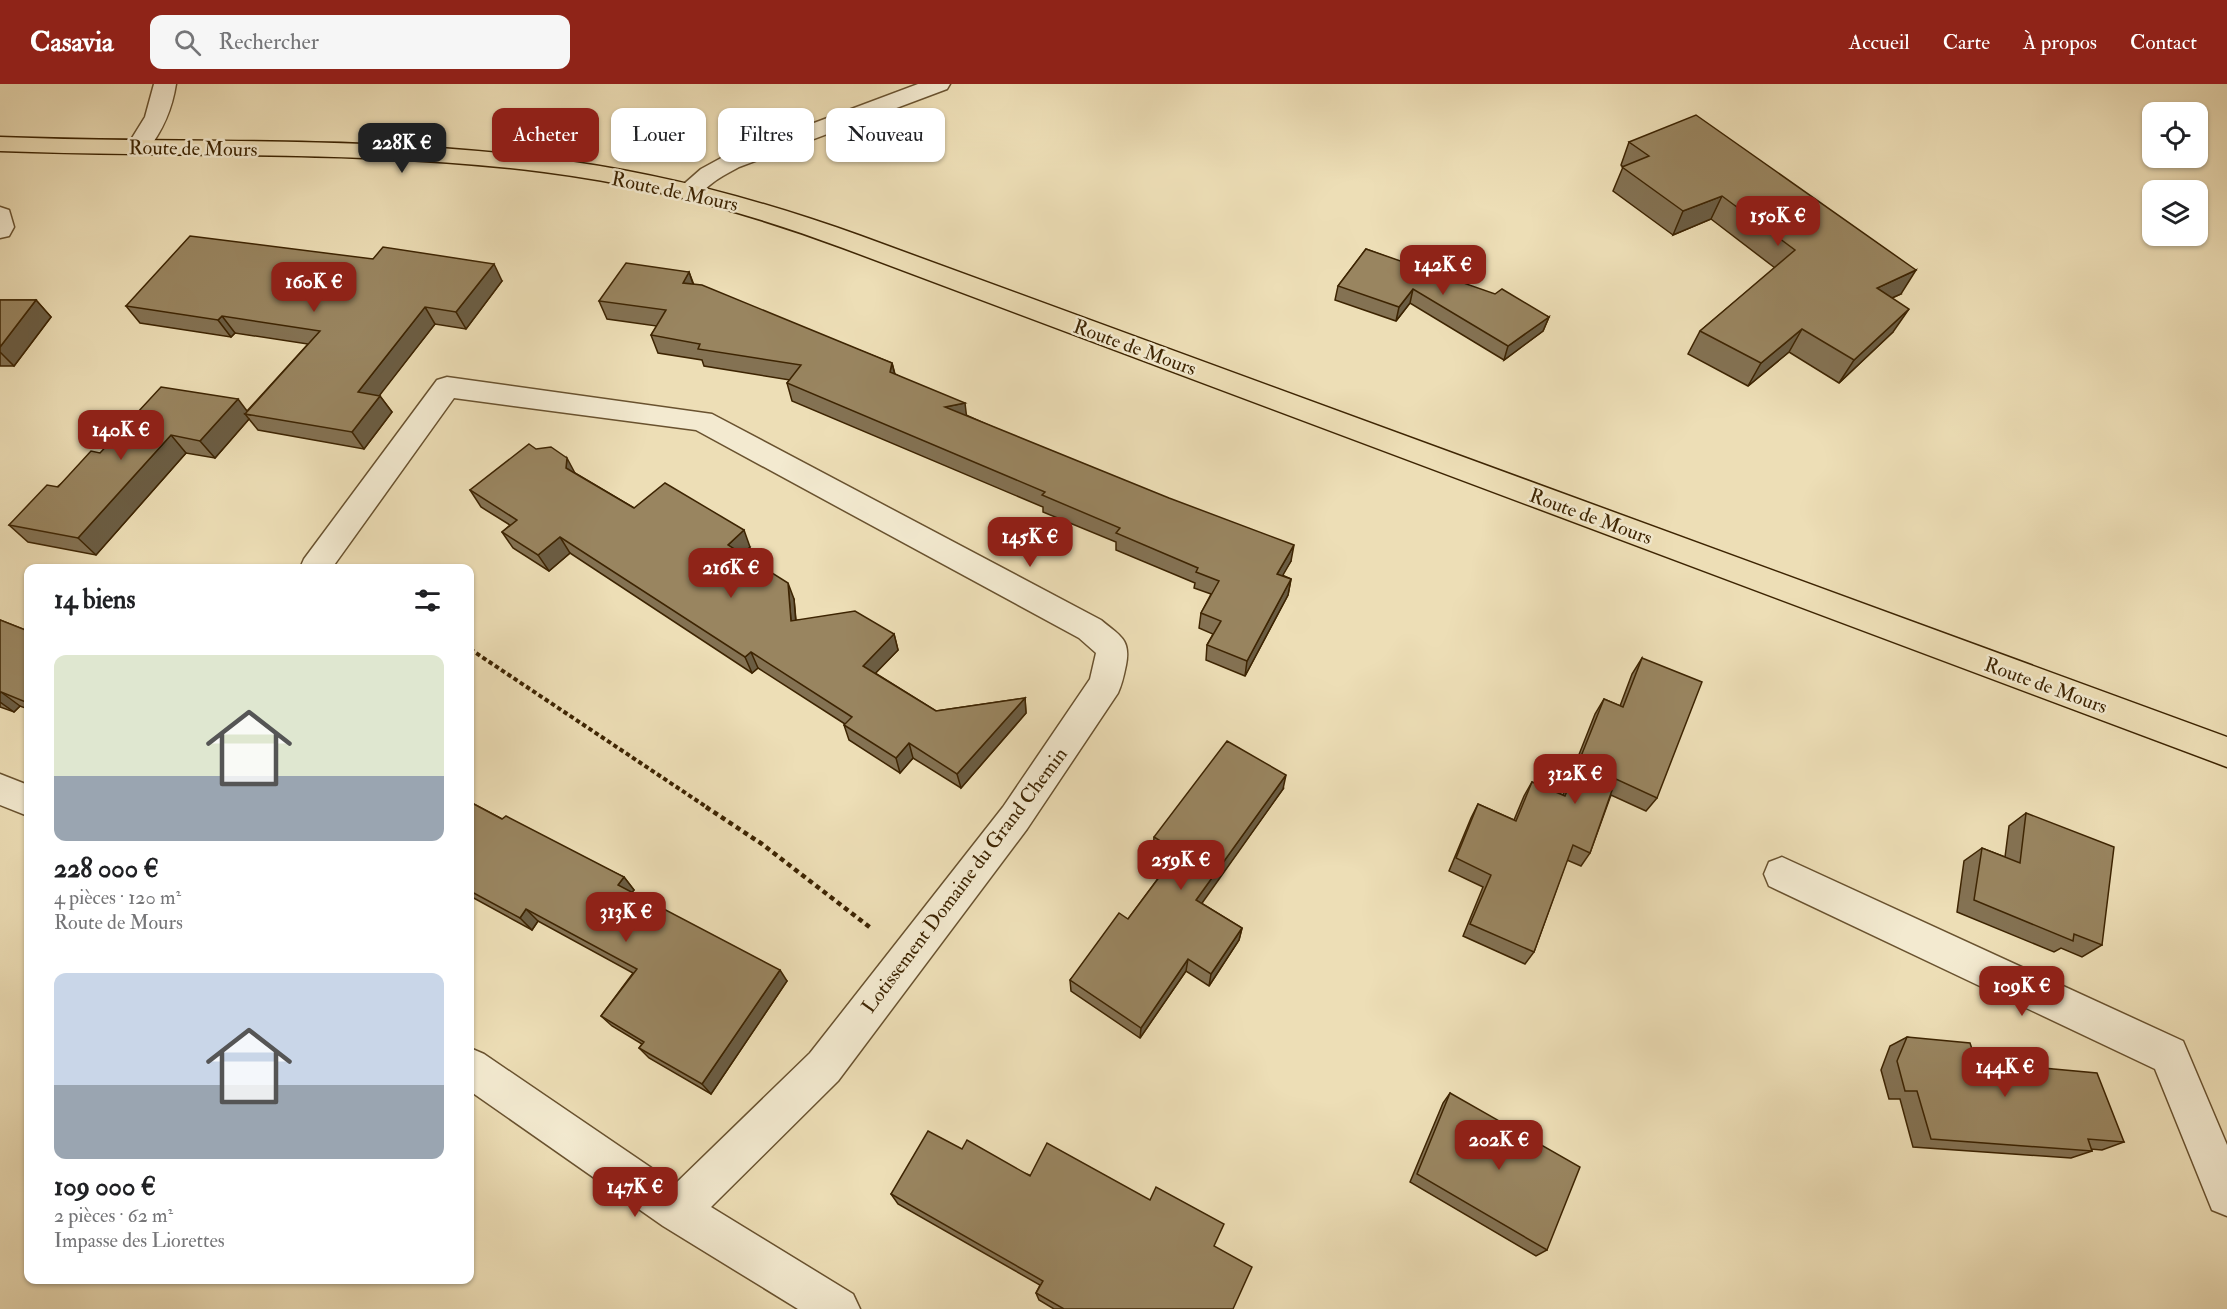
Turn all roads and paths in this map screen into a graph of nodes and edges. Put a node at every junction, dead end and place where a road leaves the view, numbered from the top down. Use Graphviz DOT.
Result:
graph roads {
  1 [pos="165,84"];
  2 [pos="939,84"];
  3 [pos="0,144"];
  4 [pos="139,146"];
  5 [pos="688,191"];
  6 [pos="0,215"];
  7 [pos="0,230"];
  8 [pos="318,564"];
  9 [pos="474,652"];
  10 [pos="2227,752"];
  11 [pos="0,789"];
  12 [pos="24,799"];
  13 [pos="1782,874"];
  14 [pos="896,974"];
  15 [pos="474,1071"];
  16 [pos="2227,1195"];
  17 [pos="678,1211"];
  18 [pos="838,1309"];
  1 -- 4 [label="street"];
  2 -- 5 [label="street"];
  3 -- 4 [label="main road, Route de Mours"];
  4 -- 5 [label="main road, Route de Mours"];
  5 -- 10 [label="main road, Route de Mours"];
  6 -- 7 [label="street"];
  8 -- 14 [label="street, Lotissement Domaine du Grand Chemin"];
  9 -- 14 [label="path"];
  11 -- 12 [label="street"];
  13 -- 16 [label="street"];
  14 -- 17 [label="street, Lotissement Domaine du Grand Chemin"];
  15 -- 17 [label="street"];
  17 -- 18 [label="street"];
}
